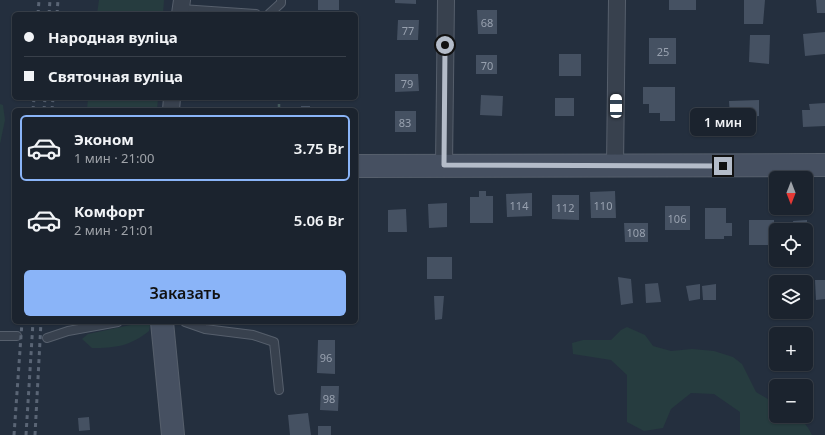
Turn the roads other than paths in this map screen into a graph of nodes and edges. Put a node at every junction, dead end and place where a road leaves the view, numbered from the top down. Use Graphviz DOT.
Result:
graph roads {
  1 [pos="281,0"];
  2 [pos="446,0"];
  3 [pos="617,0"];
  4 [pos="181,8"];
  5 [pos="231,12"];
  6 [pos="271,12"];
  7 [pos="444,165"];
  8 [pos="825,165"];
  9 [pos="358,166"];
  10 [pos="615,166"];
  11 [pos="107,324"];
  12 [pos="162,324"];
  13 [pos="191,324"];
  14 [pos="0,336"];
  15 [pos="18,336"];
  16 [pos="47,338"];
  17 [pos="279,390"];
  18 [pos="173,435"];
  1 -- 6 [label="lane"];
  2 -- 7 [label="street"];
  3 -- 10 [label="street"];
  4 -- 5 [label="lane"];
  7 -- 9 [label="street"];
  7 -- 10 [label="street"];
  8 -- 10 [label="street"];
  11 -- 16 [label="lane"];
  12 -- 18 [label="street"];
  13 -- 17 [label="lane"];
  14 -- 15 [label="lane"];
}
